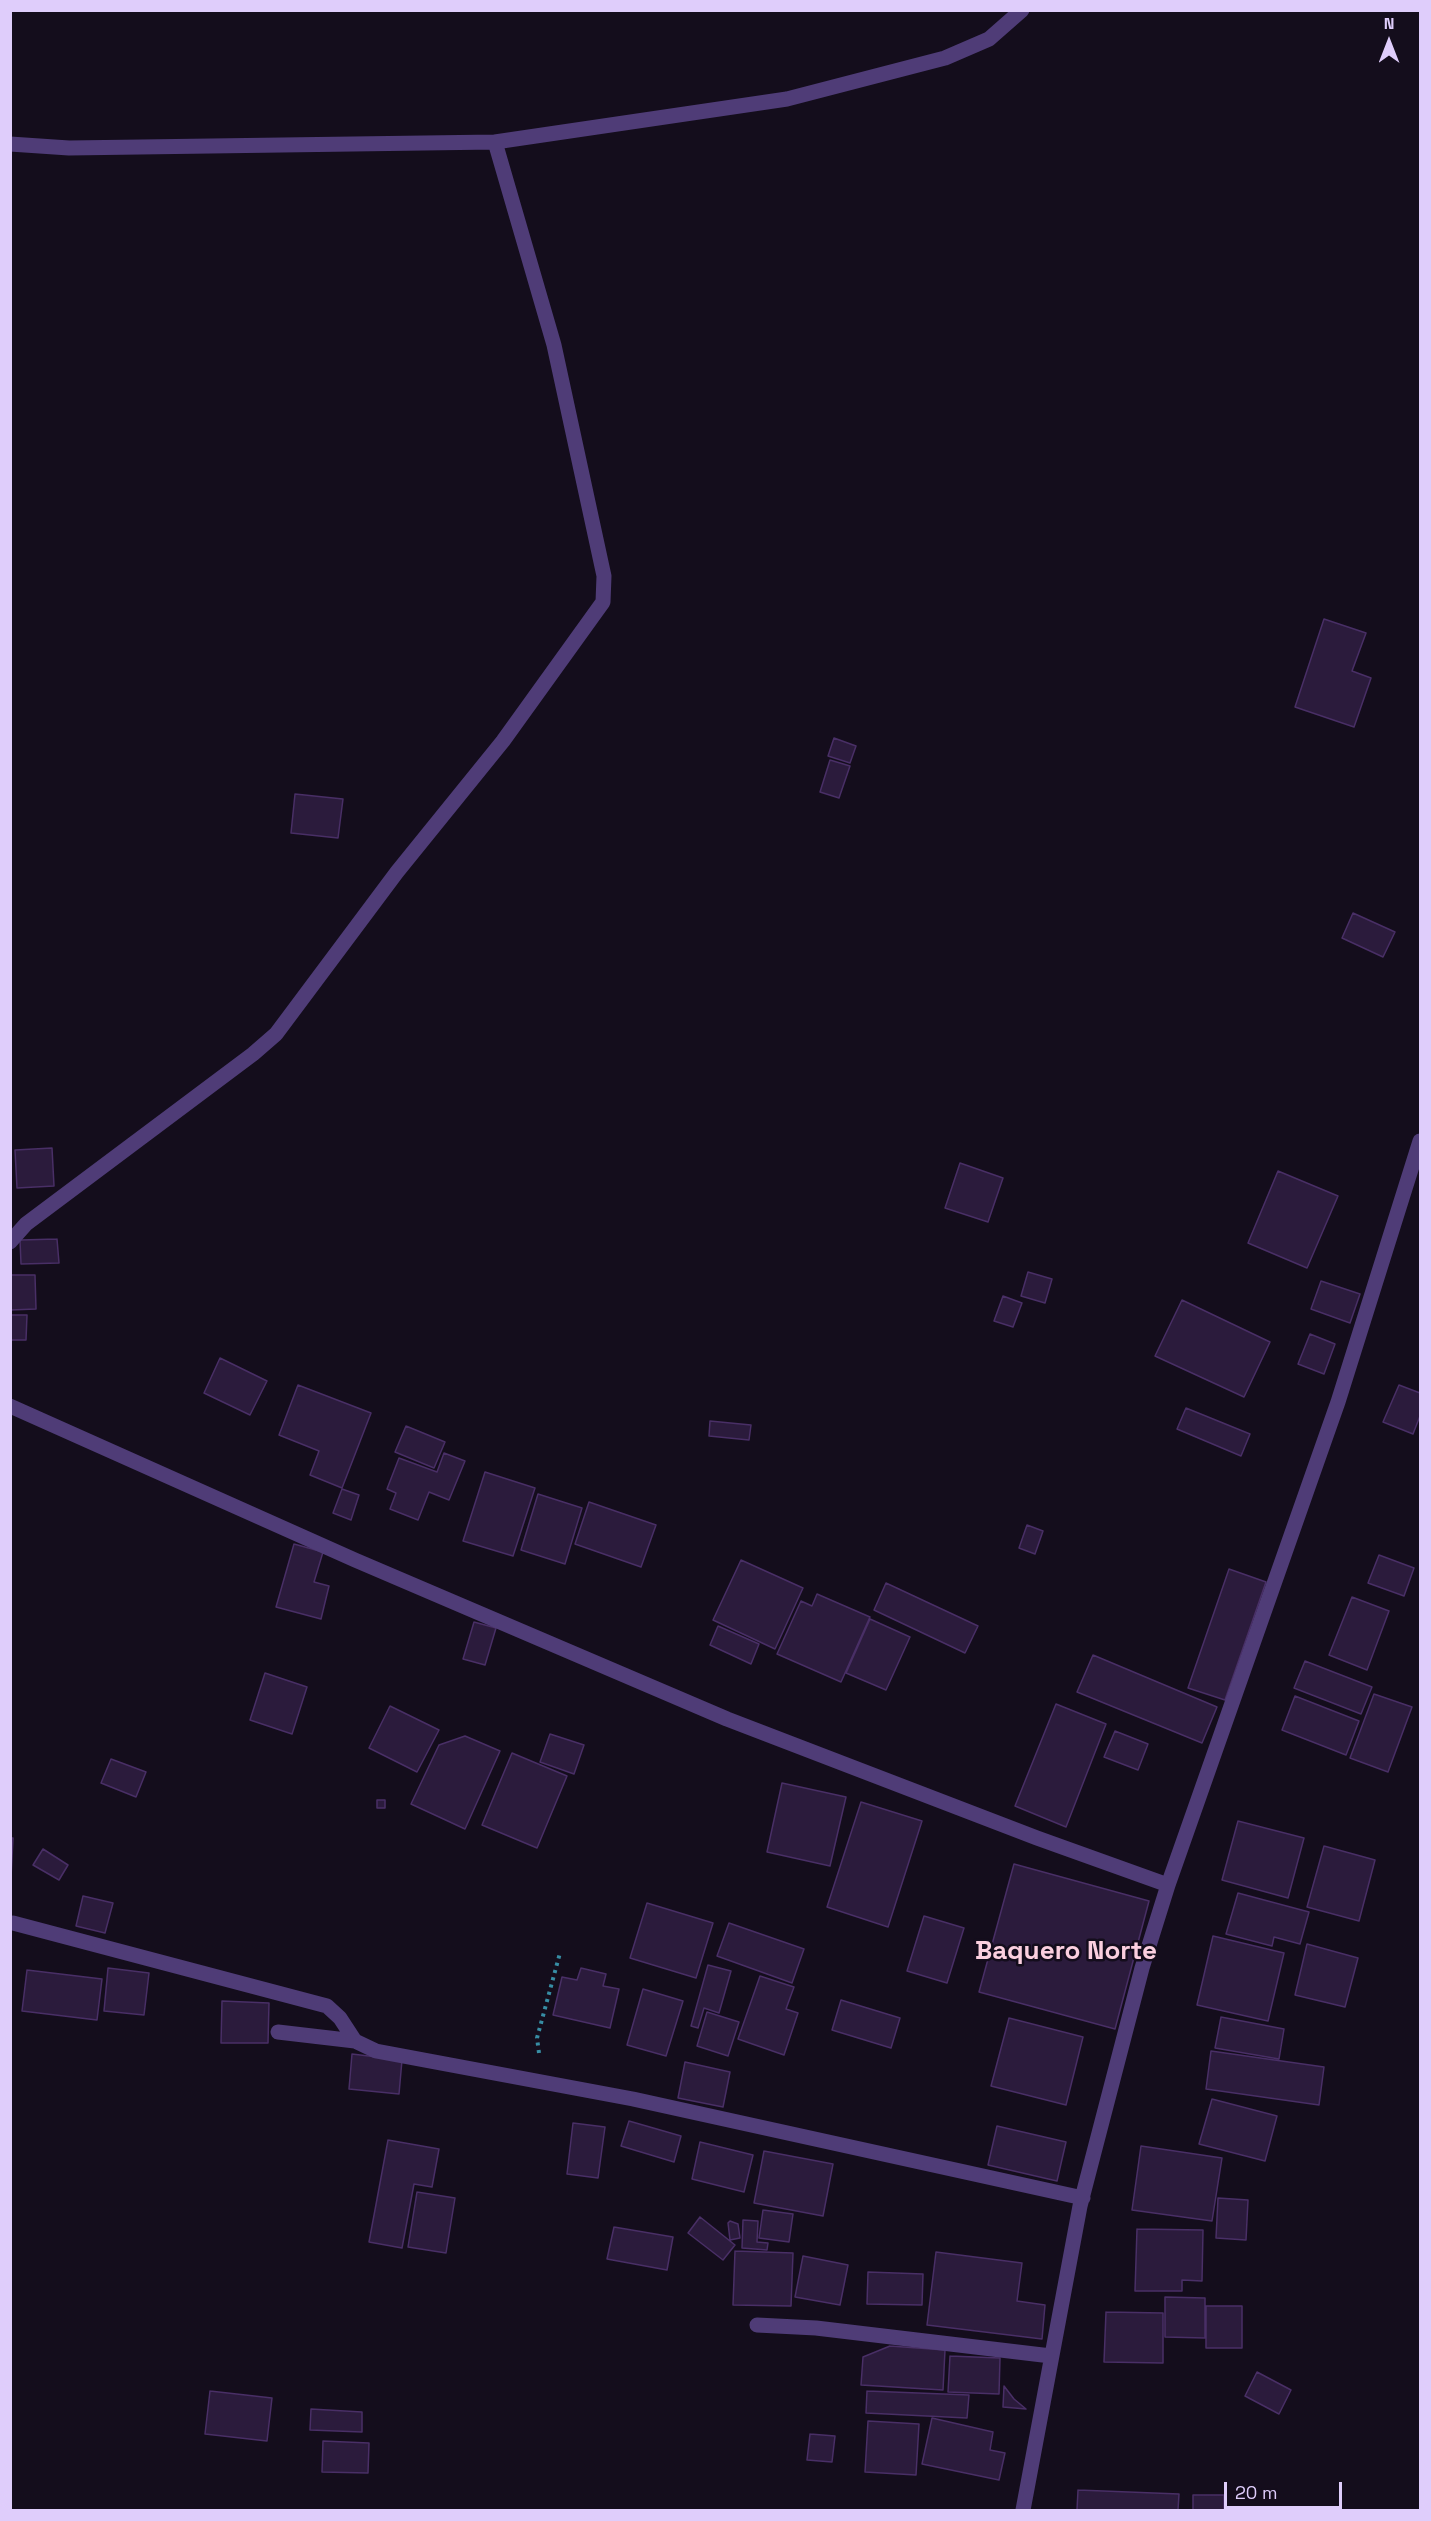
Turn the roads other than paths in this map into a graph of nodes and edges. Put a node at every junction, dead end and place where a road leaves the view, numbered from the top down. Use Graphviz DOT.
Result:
graph roads {
  1 [pos="1022,10"];
  2 [pos="495,142"];
  3 [pos="10,144"];
  4 [pos="1420,1141"];
  5 [pos="10,1242"];
  6 [pos="10,1406"];
  7 [pos="1168,1885"];
  8 [pos="13,1923"];
  9 [pos="278,2031"];
  10 [pos="356,2041"];
  11 [pos="1083,2198"];
  12 [pos="757,2325"];
  13 [pos="1051,2356"];
  14 [pos="1023,2511"];
  1 -- 2 [label="street"];
  2 -- 3 [label="street"];
  2 -- 5 [label="street"];
  4 -- 7 [label="street"];
  6 -- 7 [label="street"];
  7 -- 11 [label="street"];
  8 -- 10 [label="street"];
  9 -- 10 [label="street"];
  10 -- 11 [label="street"];
  11 -- 13 [label="street"];
  12 -- 13 [label="street"];
  13 -- 14 [label="street"];
}
